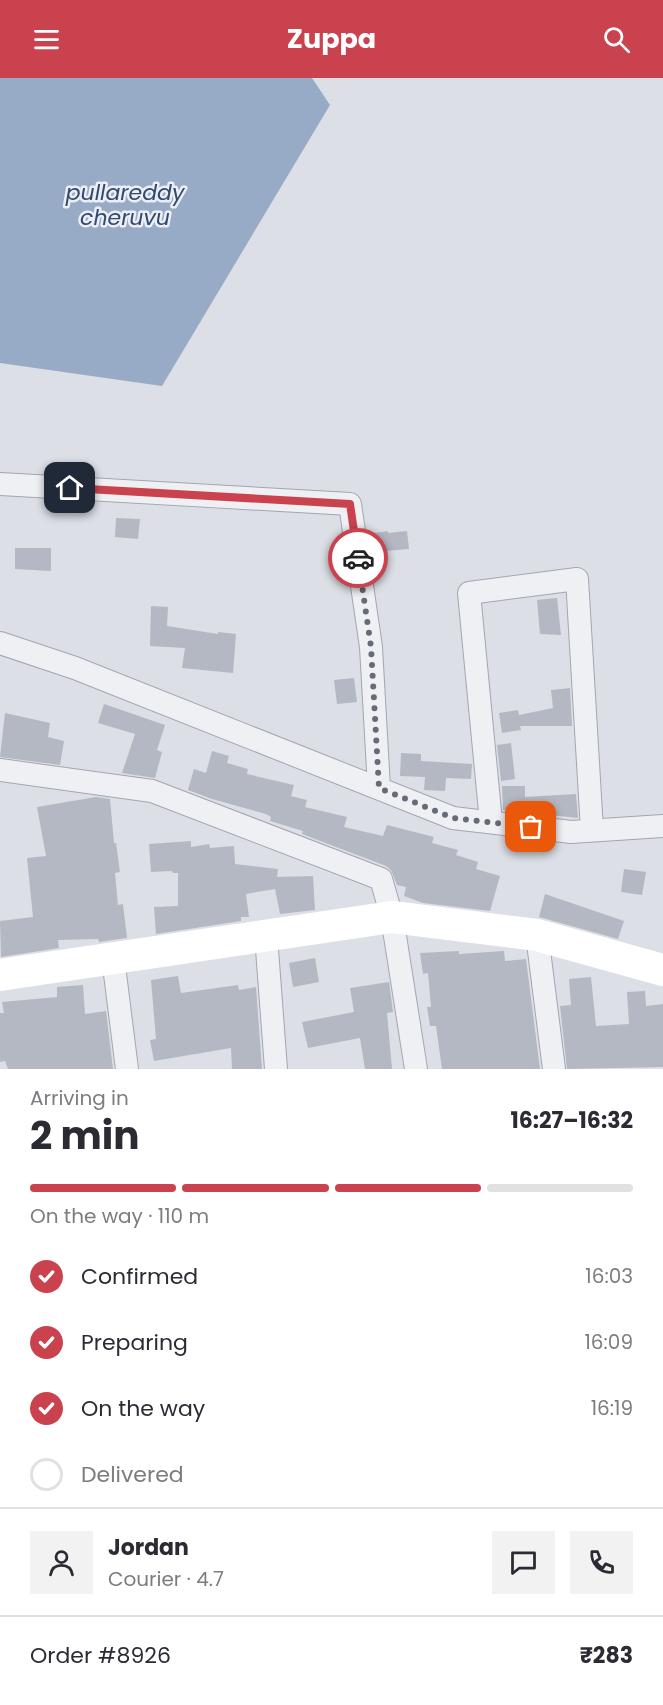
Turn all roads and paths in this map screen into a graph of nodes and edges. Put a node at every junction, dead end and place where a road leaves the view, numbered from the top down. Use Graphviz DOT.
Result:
graph roads {
  1 [pos="0,484"];
  2 [pos="0,643"];
  3 [pos="0,770"];
  4 [pos="379,788"];
  5 [pos="491,822"];
  6 [pos="663,825"];
  7 [pos="592,830"];
  8 [pos="392,917"];
  9 [pos="537,935"];
  10 [pos="266,936"];
  11 [pos="113,958"];
  12 [pos="663,970"];
  13 [pos="0,975"];
  14 [pos="127,1069"];
  15 [pos="276,1069"];
  16 [pos="416,1069"];
  17 [pos="554,1069"];
  1 -- 4 [label="street"];
  2 -- 4 [label="street"];
  3 -- 8 [label="street"];
  4 -- 5 [label="street"];
  5 -- 7 [label="street"];
  5 -- 7 [label="street"];
  6 -- 7 [label="street"];
  8 -- 9 [label="main road"];
  8 -- 10 [label="main road"];
  8 -- 16 [label="street"];
  9 -- 12 [label="main road"];
  9 -- 17 [label="street"];
  10 -- 11 [label="main road"];
  10 -- 15 [label="street"];
  11 -- 13 [label="main road"];
  11 -- 14 [label="street"];
}
